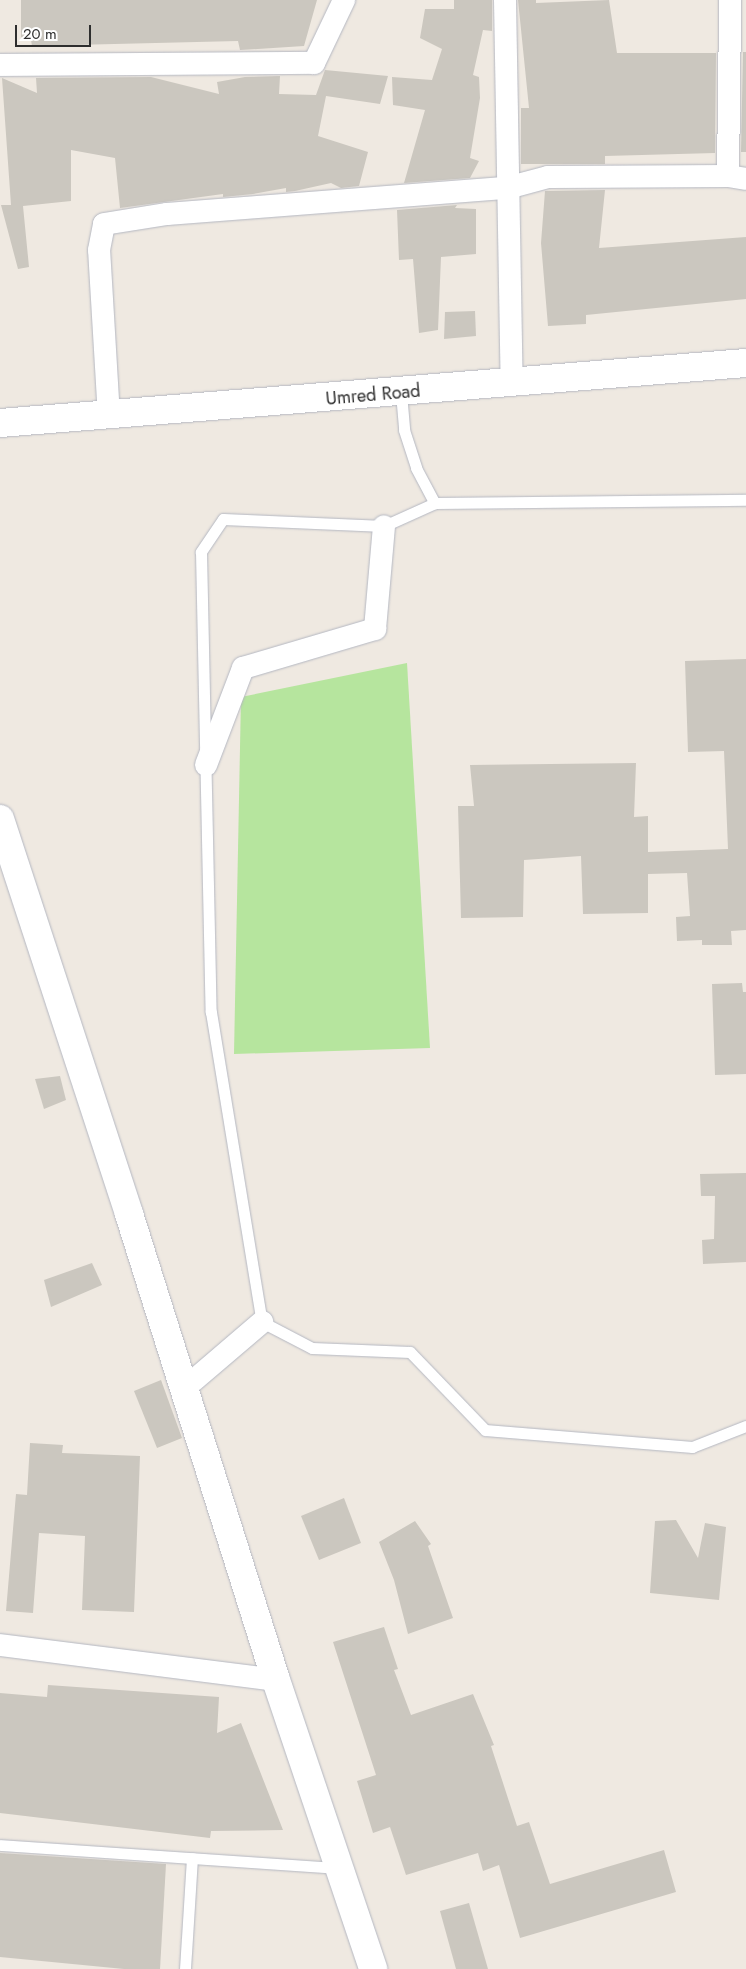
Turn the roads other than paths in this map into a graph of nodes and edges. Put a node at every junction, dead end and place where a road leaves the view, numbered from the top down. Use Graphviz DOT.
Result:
graph roads {
  1 [pos="344,0"];
  2 [pos="505,0"];
  3 [pos="730,0"];
  4 [pos="0,65"];
  5 [pos="737,178"];
  6 [pos="507,188"];
  7 [pos="746,364"];
  8 [pos="512,382"];
  9 [pos="401,393"];
  10 [pos="109,416"];
  11 [pos="0,424"];
  12 [pos="746,500"];
  13 [pos="435,503"];
  14 [pos="384,526"];
  15 [pos="206,765"];
  16 [pos="0,819"];
  17 [pos="262,1322"];
  18 [pos="193,1381"];
  19 [pos="746,1426"];
  20 [pos="0,1645"];
  21 [pos="276,1680"];
  22 [pos="0,1845"];
  23 [pos="192,1858"];
  24 [pos="337,1868"];
  25 [pos="185,1969"];
  26 [pos="373,1969"];
  1 -- 4 [label="street"];
  2 -- 6 [label="street"];
  3 -- 5 [label="street"];
  5 -- 6 [label="street"];
  6 -- 8 [label="street"];
  6 -- 10 [label="street"];
  7 -- 8 [label="street, Umred Road"];
  8 -- 9 [label="street, Umred Road"];
  9 -- 10 [label="street, Umred Road"];
  9 -- 13 [label="lane"];
  10 -- 11 [label="street, Umred Road"];
  12 -- 13 [label="lane"];
  13 -- 14 [label="lane"];
  14 -- 15 [label="street"];
  14 -- 15 [label="lane"];
  15 -- 17 [label="lane"];
  16 -- 21 [label="street"];
  17 -- 18 [label="street"];
  17 -- 19 [label="lane"];
  20 -- 21 [label="street"];
  21 -- 24 [label="street"];
  22 -- 23 [label="lane"];
  23 -- 24 [label="lane"];
  23 -- 25 [label="lane"];
  24 -- 26 [label="street"];
}
